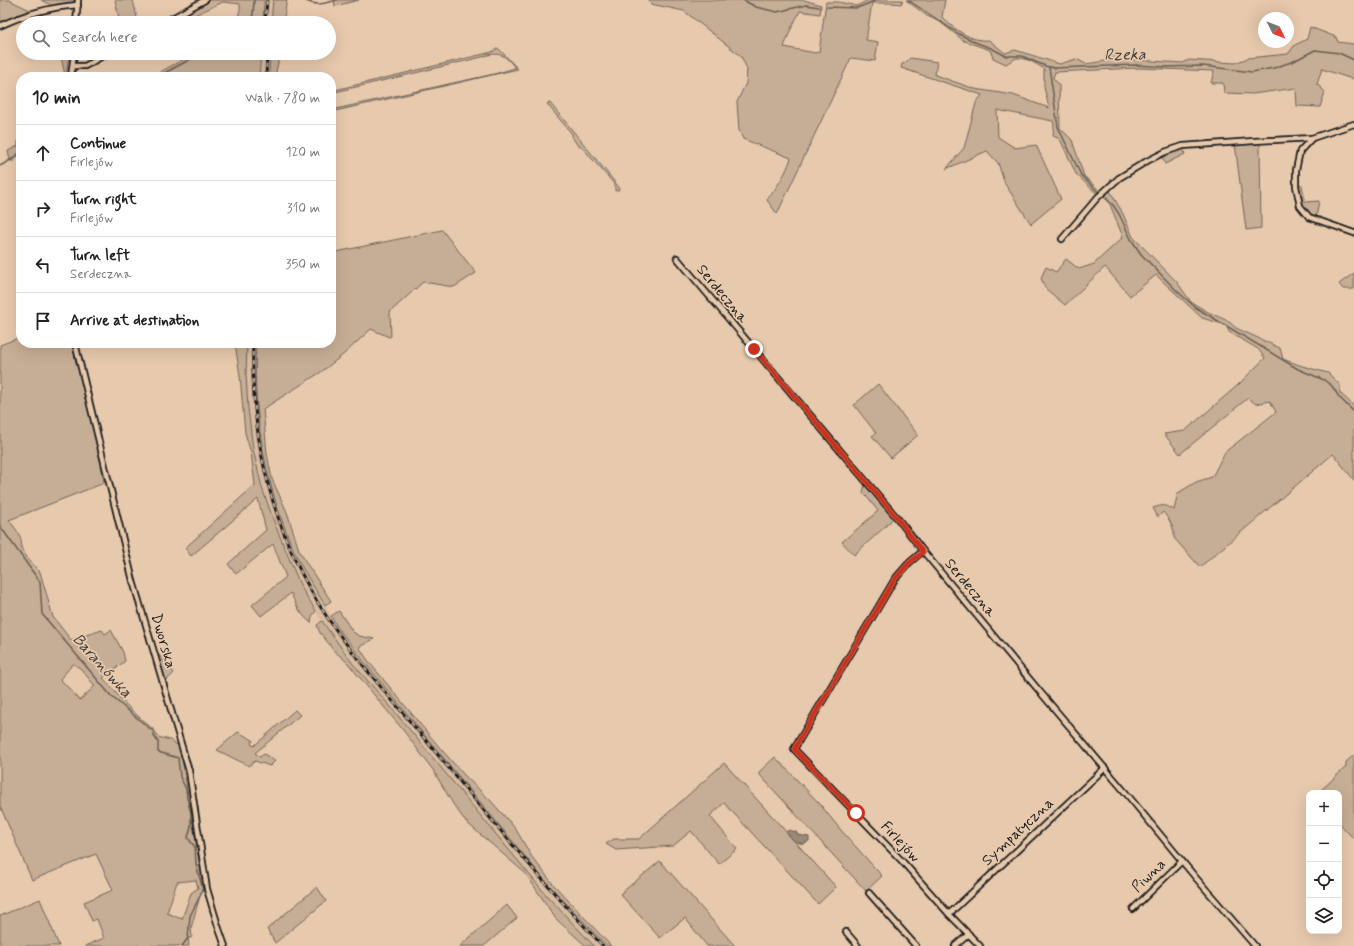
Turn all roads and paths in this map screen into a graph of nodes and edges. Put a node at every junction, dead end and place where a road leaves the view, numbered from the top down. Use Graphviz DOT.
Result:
graph roads {
  1 [pos="205,0"];
  2 [pos="79,2"];
  3 [pos="24,16"];
  4 [pos="77,16"];
  5 [pos="176,16"];
  6 [pos="16,19"];
  7 [pos="0,26"];
  8 [pos="73,60"];
  9 [pos="96,60"];
  10 [pos="73,66"];
  11 [pos="72,72"];
  12 [pos="1354,124"];
  13 [pos="1312,138"];
  14 [pos="1354,233"];
  15 [pos="1062,238"];
  16 [pos="677,258"];
  17 [pos="77,348"];
  18 [pos="923,552"];
  19 [pos="1105,768"];
  20 [pos="1182,861"];
  21 [pos="869,893"];
  22 [pos="1133,909"];
  23 [pos="948,914"];
  24 [pos="846,932"];
  25 [pos="969,934"];
  26 [pos="225,946"];
  27 [pos="858,946"];
  28 [pos="916,946"];
  29 [pos="955,946"];
  30 [pos="980,946"];
  31 [pos="1255,946"];
  1 -- 5 [label="street"];
  2 -- 3 [label="street"];
  2 -- 4 [label="street"];
  6 -- 7 [label="street"];
  8 -- 10 [label="street"];
  9 -- 10 [label="street"];
  10 -- 11 [label="street"];
  12 -- 13 [label="street"];
  13 -- 14 [label="street"];
  13 -- 15 [label="street"];
  16 -- 18 [label="street, Serdeczna"];
  17 -- 26 [label="street, Dworska"];
  18 -- 19 [label="street, Serdeczna"];
  18 -- 23 [label="street, Firlejów"];
  19 -- 20 [label="street, Serdeczna"];
  19 -- 23 [label="street, Sympatyczna"];
  20 -- 22 [label="street, Piwna"];
  20 -- 31 [label="street, Serdeczna"];
  21 -- 28 [label="street"];
  23 -- 25 [label="street, Firlejów"];
  24 -- 27 [label="street"];
  25 -- 29 [label="street"];
  25 -- 30 [label="street, Firlejów"];
}
